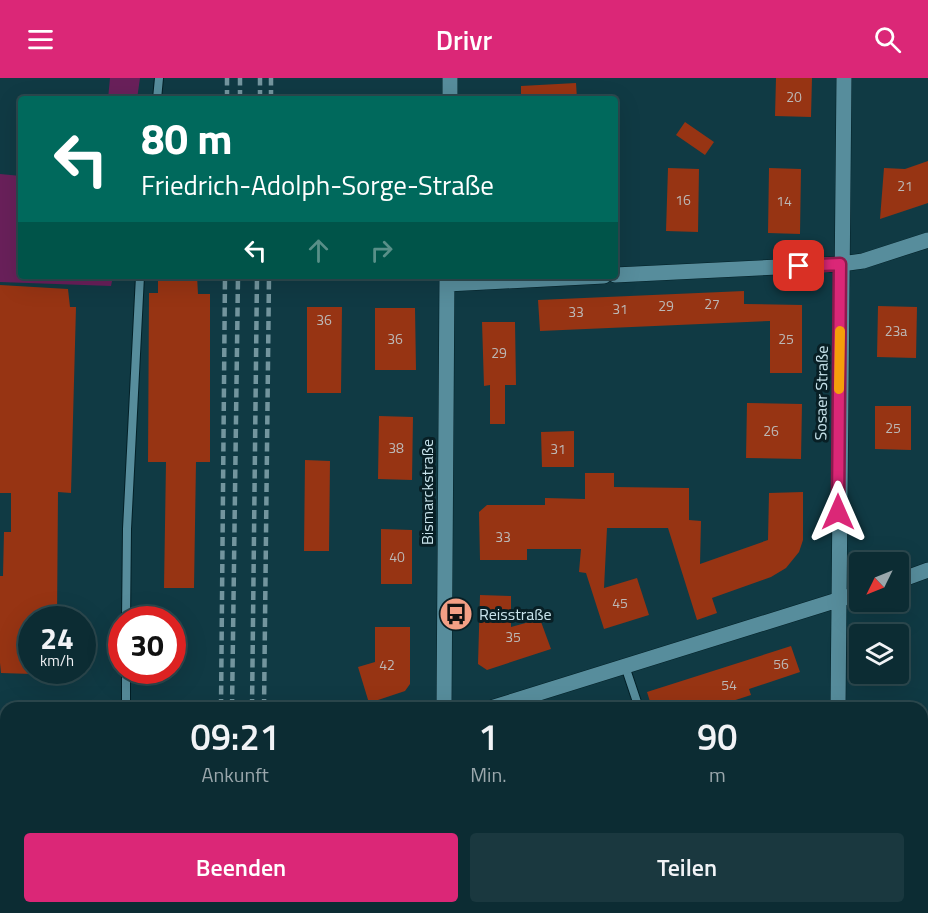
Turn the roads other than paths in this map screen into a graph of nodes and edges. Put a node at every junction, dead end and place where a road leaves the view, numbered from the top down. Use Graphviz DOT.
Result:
graph roads {
  1 [pos="159,78"];
  2 [pos="450,78"];
  3 [pos="844,78"];
  4 [pos="157,96"];
  5 [pos="450,96"];
  6 [pos="928,240"];
  7 [pos="840,264"];
  8 [pos="618,275"];
  9 [pos="140,279"];
  10 [pos="486,279"];
  11 [pos="447,280"];
  12 [pos="928,570"];
  13 [pos="909,577"];
  14 [pos="849,597"];
  15 [pos="839,600"];
  16 [pos="126,606"];
  17 [pos="625,666"];
  18 [pos="126,684"];
  19 [pos="126,702"];
  20 [pos="444,702"];
  21 [pos="510,702"];
  22 [pos="637,702"];
  23 [pos="838,702"];
  1 -- 4 [label="lane"];
  2 -- 5 [label="street"];
  3 -- 7 [label="street, Sosaer Straße"];
  6 -- 7 [label="street"];
  7 -- 8 [label="street"];
  7 -- 15 [label="street, Sosaer Straße"];
  9 -- 16 [label="lane"];
  10 -- 11 [label="street"];
  11 -- 20 [label="street, Bismarckstraße"];
  12 -- 13 [label="street"];
  14 -- 15 [label="street"];
  15 -- 17 [label="street"];
  15 -- 23 [label="street, Sosaer Straße"];
  17 -- 21 [label="street"];
  17 -- 22 [label="lane"];
  18 -- 19 [label="lane"];
}
